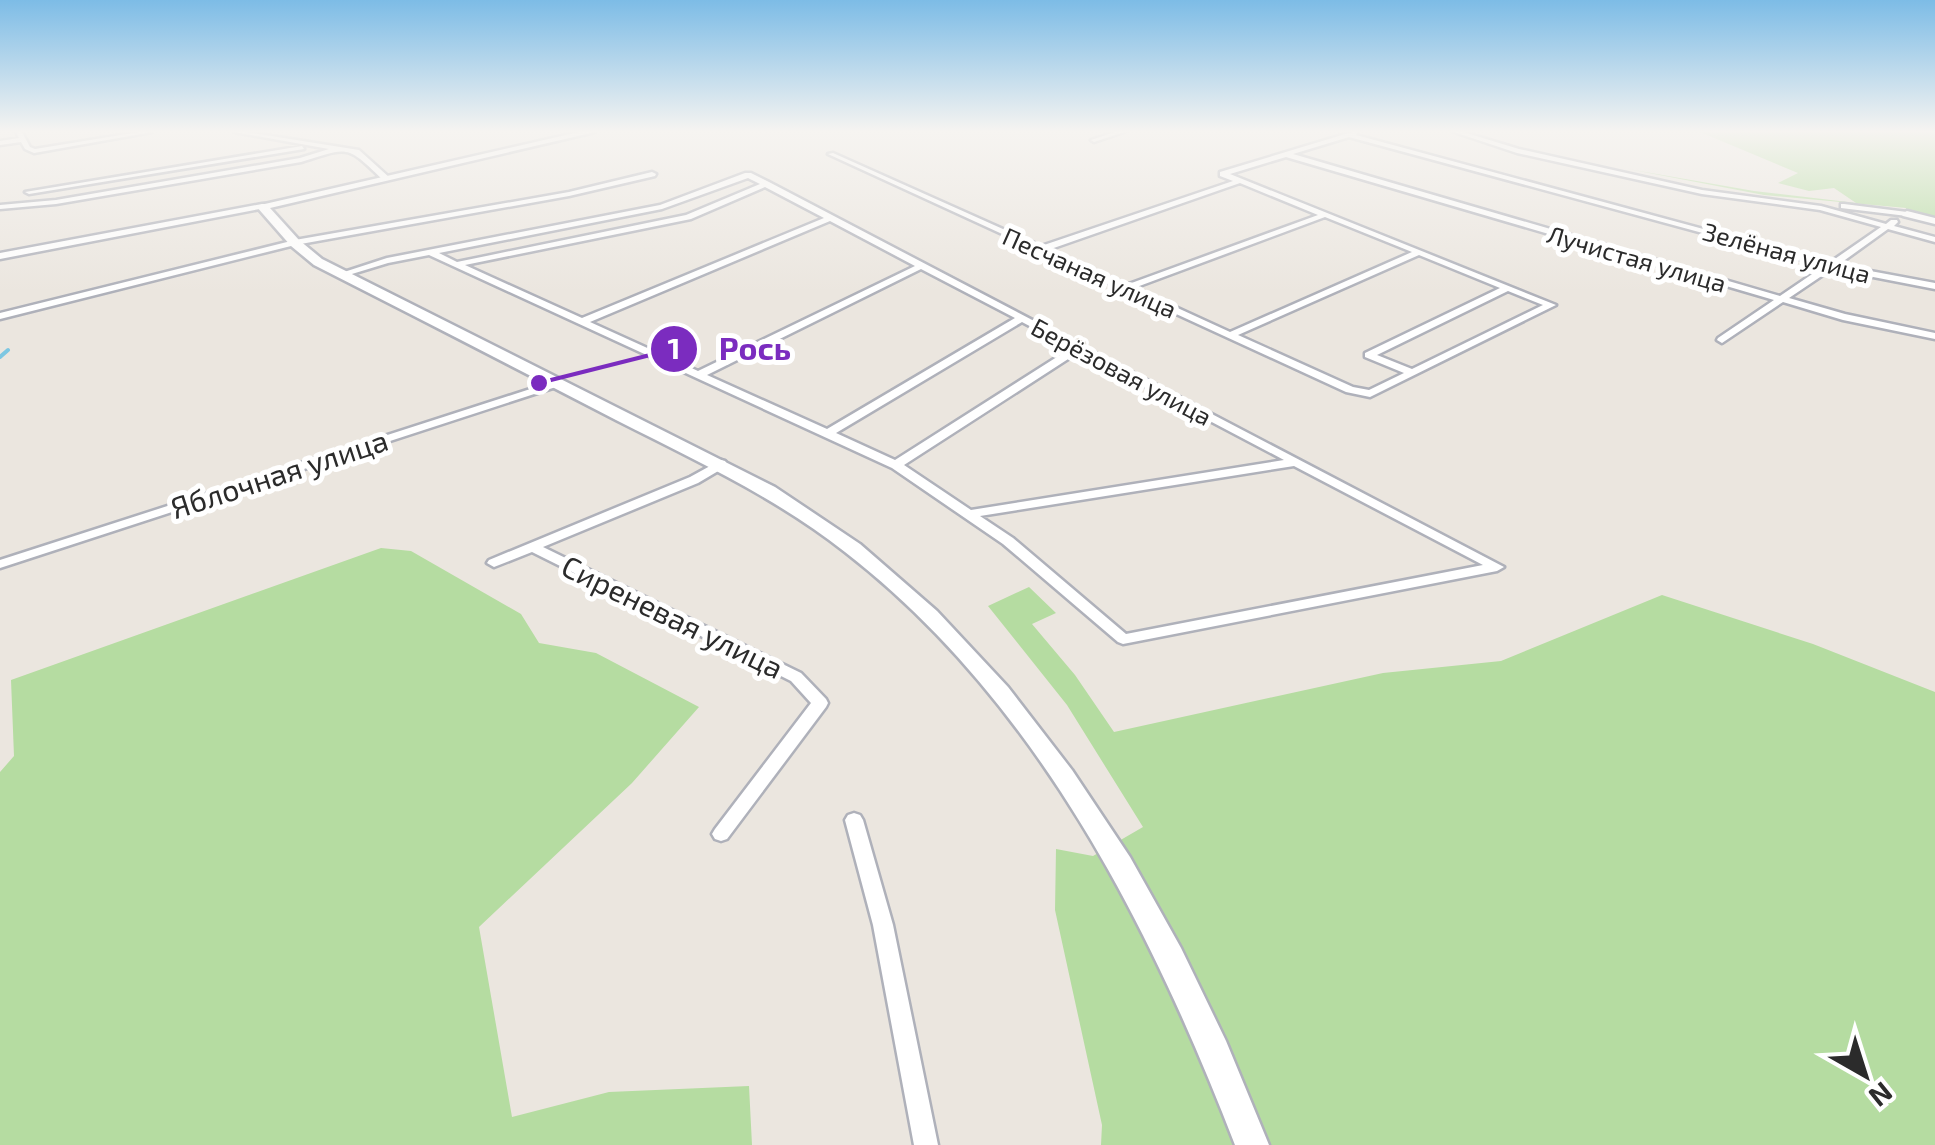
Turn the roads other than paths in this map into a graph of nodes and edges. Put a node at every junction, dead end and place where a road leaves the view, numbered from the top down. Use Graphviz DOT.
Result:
graph roads {
  1 [pos="69,185"];
  2 [pos="153,185"];
  3 [pos="353,185"];
  4 [pos="605,185"];
  5 [pos="720,185"];
  6 [pos="763,185"];
  7 [pos="769,185"];
  8 [pos="901,185"];
  9 [pos="1227,185"];
  10 [pos="1246,185"];
  11 [pos="1391,185"];
  12 [pos="1535,185"];
  13 [pos="1673,185"];
  14 [pos="1687,185"];
  15 [pos="29,192"];
  16 [pos="262,206"];
  17 [pos="0,207"];
  18 [pos="1907,214"];
  19 [pos="1322,216"];
  20 [pos="831,218"];
  21 [pos="1935,221"];
  22 [pos="1890,224"];
  23 [pos="1935,240"];
  24 [pos="294,244"];
  25 [pos="1042,249"];
  26 [pos="430,252"];
  27 [pos="1418,253"];
  28 [pos="0,256"];
  29 [pos="456,264"];
  30 [pos="922,266"];
  31 [pos="1832,266"];
  32 [pos="342,274"];
  33 [pos="1935,286"];
  34 [pos="1126,288"];
  35 [pos="1507,288"];
  36 [pos="1782,300"];
  37 [pos="0,316"];
  38 [pos="1022,318"];
  39 [pos="583,321"];
  40 [pos="1230,335"];
  41 [pos="1935,336"];
  42 [pos="1722,340"];
  43 [pos="1078,348"];
  44 [pos="1412,373"];
  45 [pos="700,374"];
  46 [pos="558,383"];
  47 [pos="830,432"];
  48 [pos="1295,462"];
  49 [pos="721,464"];
  50 [pos="896,465"];
  51 [pos="971,514"];
  52 [pos="532,547"];
  53 [pos="494,563"];
  54 [pos="0,564"];
  55 [pos="1138,638"];
  56 [pos="854,820"];
  57 [pos="721,834"];
  58 [pos="926,1145"];
  59 [pos="1252,1145"];
  1 -- 15 [label="street"];
  2 -- 17 [label="street"];
  3 -- 16 [label="street"];
  4 -- 24 [label="street"];
  5 -- 26 [label="street, Берёзовая улица"];
  6 -- 29 [label="street"];
  7 -- 20 [label="street, Берёзовая улица"];
  8 -- 25 [label="street, Песчаная улица"];
  9 -- 25 [label="street"];
  10 -- 19 [label="street"];
  11 -- 36 [label="street, Лучистая улица"];
  12 -- 31 [label="street, Зелёная улица"];
  13 -- 22 [label="street"];
  14 -- 18 [label="street"];
  16 -- 24 [label="street"];
  16 -- 28 [label="street"];
  18 -- 21 [label="street"];
  18 -- 22 [label="street"];
  19 -- 27 [label="street"];
  19 -- 34 [label="street"];
  20 -- 30 [label="street, Берёзовая улица"];
  20 -- 39 [label="street"];
  22 -- 23 [label="street"];
  22 -- 31 [label="street"];
  24 -- 32 [label="street"];
  24 -- 37 [label="street"];
  25 -- 34 [label="street, Песчаная улица"];
  26 -- 29 [label="street"];
  26 -- 32 [label="street"];
  27 -- 35 [label="street"];
  27 -- 40 [label="street"];
  29 -- 39 [label="street"];
  30 -- 38 [label="street, Берёзовая улица"];
  30 -- 45 [label="street"];
  31 -- 33 [label="street, Зелёная улица"];
  31 -- 36 [label="street"];
  32 -- 46 [label="street"];
  34 -- 40 [label="street, Песчаная улица"];
  35 -- 44 [label="street"];
  35 -- 44 [label="street"];
  36 -- 41 [label="street, Лучистая улица"];
  36 -- 42 [label="street"];
  38 -- 43 [label="street, Берёзовая улица"];
  38 -- 47 [label="street"];
  39 -- 45 [label="street"];
  40 -- 44 [label="street, Песчаная улица"];
  43 -- 48 [label="street, Берёзовая улица"];
  43 -- 50 [label="street"];
  45 -- 47 [label="street"];
  46 -- 49 [label="street"];
  46 -- 54 [label="street, Яблочная улица"];
  47 -- 50 [label="street"];
  48 -- 51 [label="street"];
  48 -- 55 [label="street, Берёзовая улица"];
  49 -- 52 [label="street"];
  49 -- 59 [label="street"];
  50 -- 51 [label="street"];
  51 -- 55 [label="street"];
  52 -- 53 [label="street"];
  52 -- 57 [label="street, Сиреневая улица"];
  56 -- 58 [label="street"];
}
